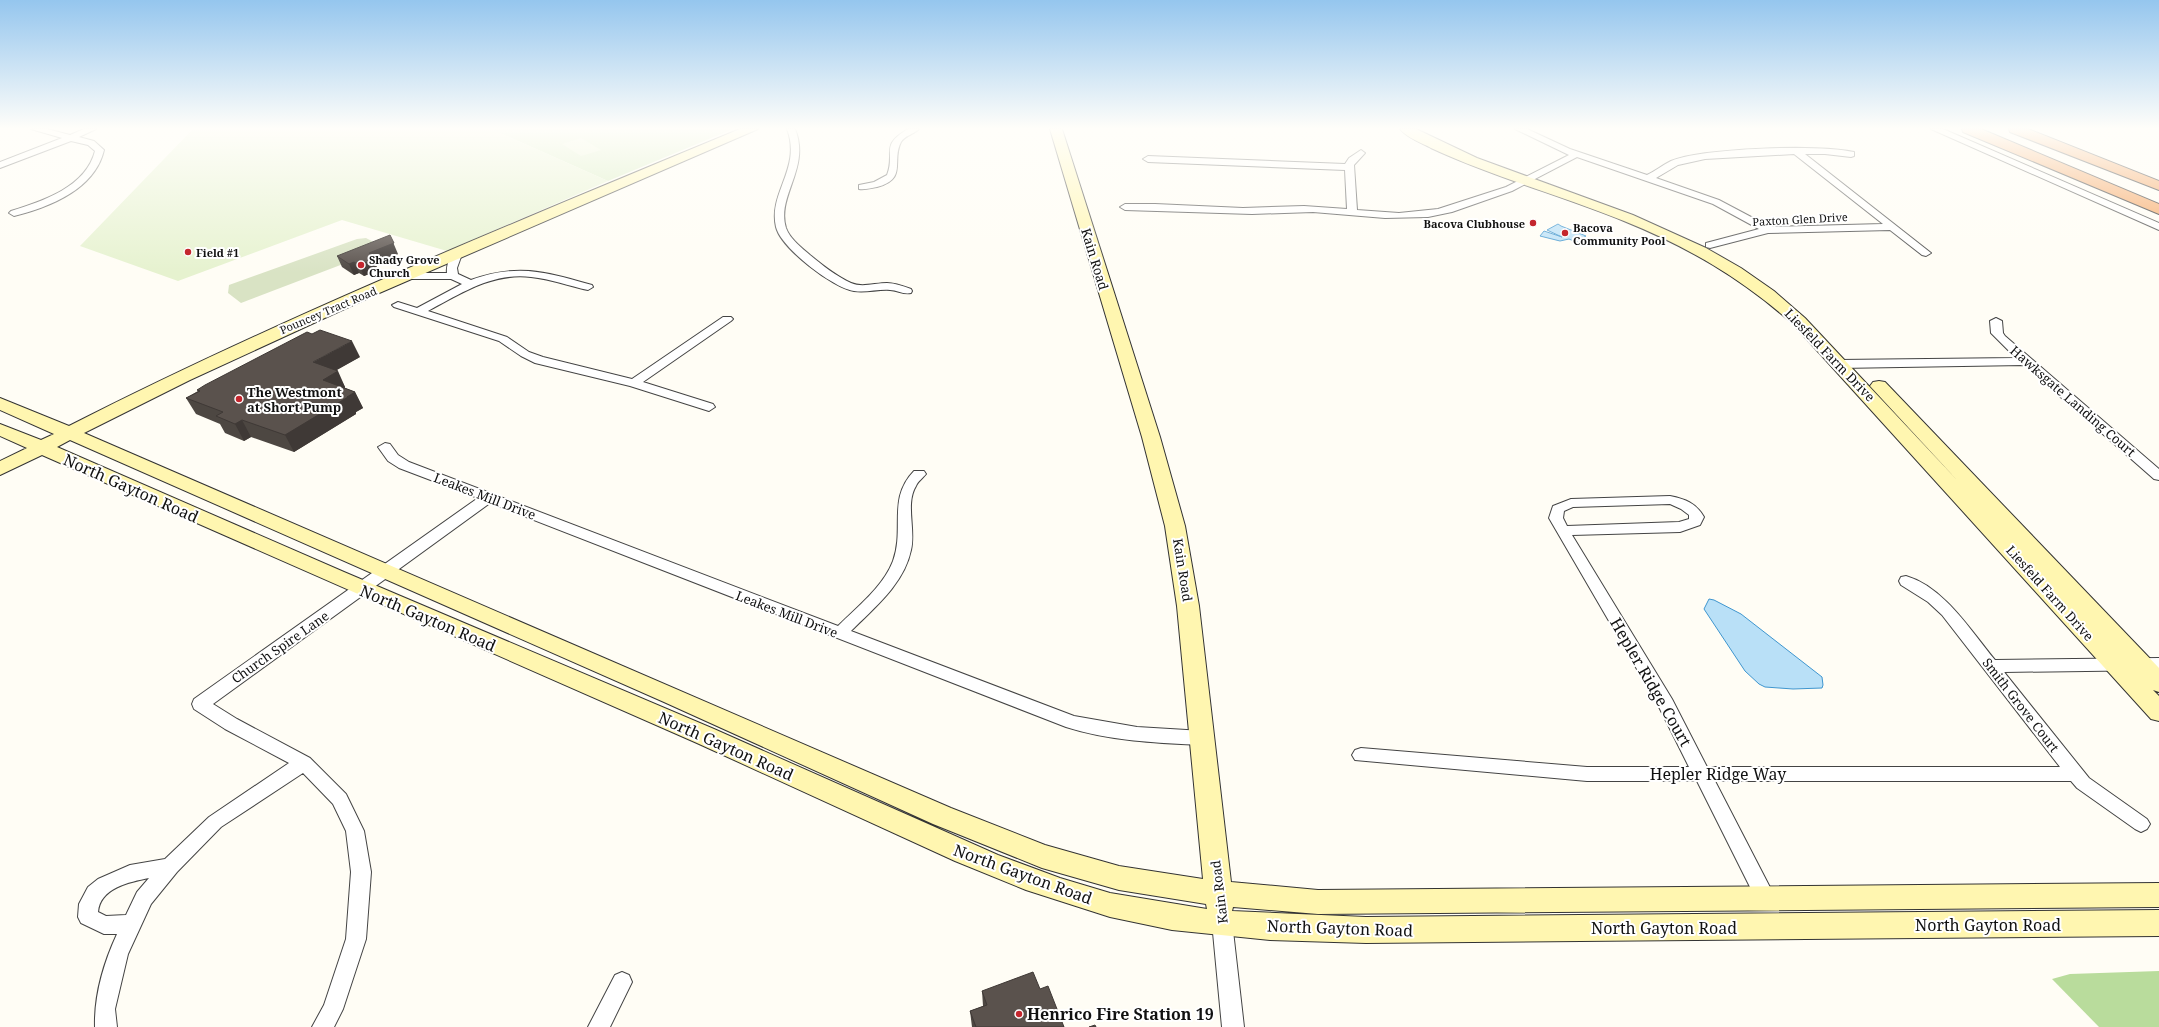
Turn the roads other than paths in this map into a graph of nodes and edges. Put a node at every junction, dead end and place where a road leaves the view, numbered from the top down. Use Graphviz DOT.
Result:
graph roads {
  1 [pos="84,177"];
  2 [pos="639,177"];
  3 [pos="790,177"];
  4 [pos="891,177"];
  5 [pos="1071,177"];
  6 [pos="1350,177"];
  7 [pos="1524,177"];
  8 [pos="1527,177"];
  9 [pos="1528,177"];
  10 [pos="1645,177"];
  11 [pos="1829,177"];
  12 [pos="2045,177"];
  13 [pos="2082,177"];
  14 [pos="2136,177"];
  15 [pos="1648,178"];
  16 [pos="2159,186"];
  17 [pos="862,187"];
  18 [pos="1125,207"];
  19 [pos="2159,209"];
  20 [pos="1352,212"];
  21 [pos="14,213"];
  22 [pos="1892,226"];
  23 [pos="2159,227"];
  24 [pos="1768,230"];
  25 [pos="1710,245"];
  26 [pos="1926,253"];
  27 [pos="457,254"];
  28 [pos="407,276"];
  29 [pos="453,276"];
  30 [pos="471,284"];
  31 [pos="588,287"];
  32 [pos="907,291"];
  33 [pos="398,306"];
  34 [pos="418,312"];
  35 [pos="727,319"];
  36 [pos="1996,321"];
  37 [pos="2027,361"];
  38 [pos="1857,363"];
  39 [pos="1839,364"];
  40 [pos="634,383"];
  41 [pos="0,403"];
  42 [pos="709,407"];
  43 [pos="0,429"];
  44 [pos="68,434"];
  45 [pos="385,447"];
  46 [pos="41,448"];
  47 [pos="0,469"];
  48 [pos="919,474"];
  49 [pos="2159,476"];
  50 [pos="488,498"];
  51 [pos="1563,531"];
  52 [pos="385,572"];
  53 [pos="1906,581"];
  54 [pos="361,589"];
  55 [pos="839,634"];
  56 [pos="2115,664"];
  57 [pos="2141,664"];
  58 [pos="2159,664"];
  59 [pos="1991,666"];
  60 [pos="2159,683"];
  61 [pos="2159,712"];
  62 [pos="1203,738"];
  63 [pos="1361,755"];
  64 [pos="304,763"];
  65 [pos="1702,774"];
  66 [pos="2076,774"];
  67 [pos="2141,824"];
  68 [pos="170,866"];
  69 [pos="1219,894"];
  70 [pos="2159,895"];
  71 [pos="1766,899"];
  72 [pos="1222,922"];
  73 [pos="2159,923"];
  74 [pos="132,924"];
  75 [pos="622,982"];
  76 [pos="106,1027"];
  77 [pos="323,1027"];
  78 [pos="599,1027"];
  79 [pos="1233,1027"];
  1 -- 21 [label="street"];
  2 -- 27 [label="main road, Pouncey Tract Road"];
  3 -- 32 [label="street"];
  4 -- 17 [label="street"];
  5 -- 62 [label="main road, Kain Road"];
  6 -- 20 [label="street"];
  7 -- 20 [label="street"];
  8 -- 39 [label="main road, Liesfeld Farm Drive"];
  9 -- 25 [label="main road, Liesfeld Farm Drive"];
  10 -- 15 [label="street"];
  11 -- 22 [label="street"];
  12 -- 23 [label="street"];
  13 -- 19 [label="highway"];
  14 -- 16 [label="highway"];
  15 -- 24 [label="street"];
  18 -- 20 [label="street"];
  22 -- 24 [label="street, Paxton Glen Drive"];
  22 -- 26 [label="street"];
  24 -- 25 [label="street, Paxton Glen Drive"];
  25 -- 38 [label="main road, Liesfeld Farm Drive"];
  27 -- 28 [label="main road, Pouncey Tract Road"];
  27 -- 29 [label="street"];
  28 -- 29 [label="street"];
  28 -- 44 [label="main road, Pouncey Tract Road"];
  29 -- 30 [label="street"];
  30 -- 31 [label="street"];
  30 -- 34 [label="street"];
  33 -- 34 [label="street"];
  34 -- 40 [label="street"];
  35 -- 40 [label="street"];
  36 -- 37 [label="street, Hawksgate Landing Court"];
  37 -- 38 [label="street"];
  37 -- 49 [label="street, Hawksgate Landing Court"];
  38 -- 39 [label="street"];
  38 -- 57 [label="main road, Liesfeld Farm Drive"];
  39 -- 56 [label="main road, Liesfeld Farm Drive"];
  40 -- 42 [label="street"];
  41 -- 44 [label="main road, North Gayton Road"];
  43 -- 46 [label="main road, North Gayton Road"];
  44 -- 46 [label="main road, Pouncey Tract Road"];
  44 -- 52 [label="main road, North Gayton Road"];
  45 -- 50 [label="street, Leakes Mill Drive"];
  46 -- 47 [label="main road, Pouncey Tract Road"];
  46 -- 54 [label="main road, North Gayton Road"];
  48 -- 55 [label="street"];
  50 -- 52 [label="street, Church Spire Lane"];
  50 -- 55 [label="street, Leakes Mill Drive"];
  51 -- 51 [label="street, Hepler Ridge Court"];
  51 -- 65 [label="street, Hepler Ridge Court"];
  52 -- 54 [label="street, Church Spire Lane"];
  52 -- 69 [label="main road, North Gayton Road"];
  53 -- 59 [label="street, Smith Grove Court"];
  54 -- 64 [label="street, Church Spire Lane"];
  54 -- 72 [label="main road, North Gayton Road"];
  55 -- 62 [label="street, Leakes Mill Drive"];
  56 -- 57 [label="street"];
  56 -- 59 [label="street"];
  56 -- 61 [label="main road, Liesfeld Farm Drive"];
  57 -- 58 [label="street"];
  57 -- 60 [label="main road, Liesfeld Farm Drive"];
  59 -- 66 [label="street, Smith Grove Court"];
  62 -- 69 [label="main road, Kain Road"];
  63 -- 65 [label="street, Hepler Ridge Way"];
  64 -- 68 [label="street"];
  64 -- 77 [label="street"];
  65 -- 66 [label="street, Hepler Ridge Way"];
  65 -- 71 [label="street, Hepler Ridge Court"];
  66 -- 67 [label="street, Smith Grove Court"];
  68 -- 74 [label="street"];
  68 -- 74 [label="street"];
  69 -- 71 [label="main road, North Gayton Road"];
  69 -- 72 [label="main road, Kain Road"];
  70 -- 71 [label="main road, North Gayton Road"];
  72 -- 73 [label="main road, North Gayton Road"];
  72 -- 79 [label="street, Kain Road"];
  74 -- 76 [label="street"];
  75 -- 78 [label="street"];
}
